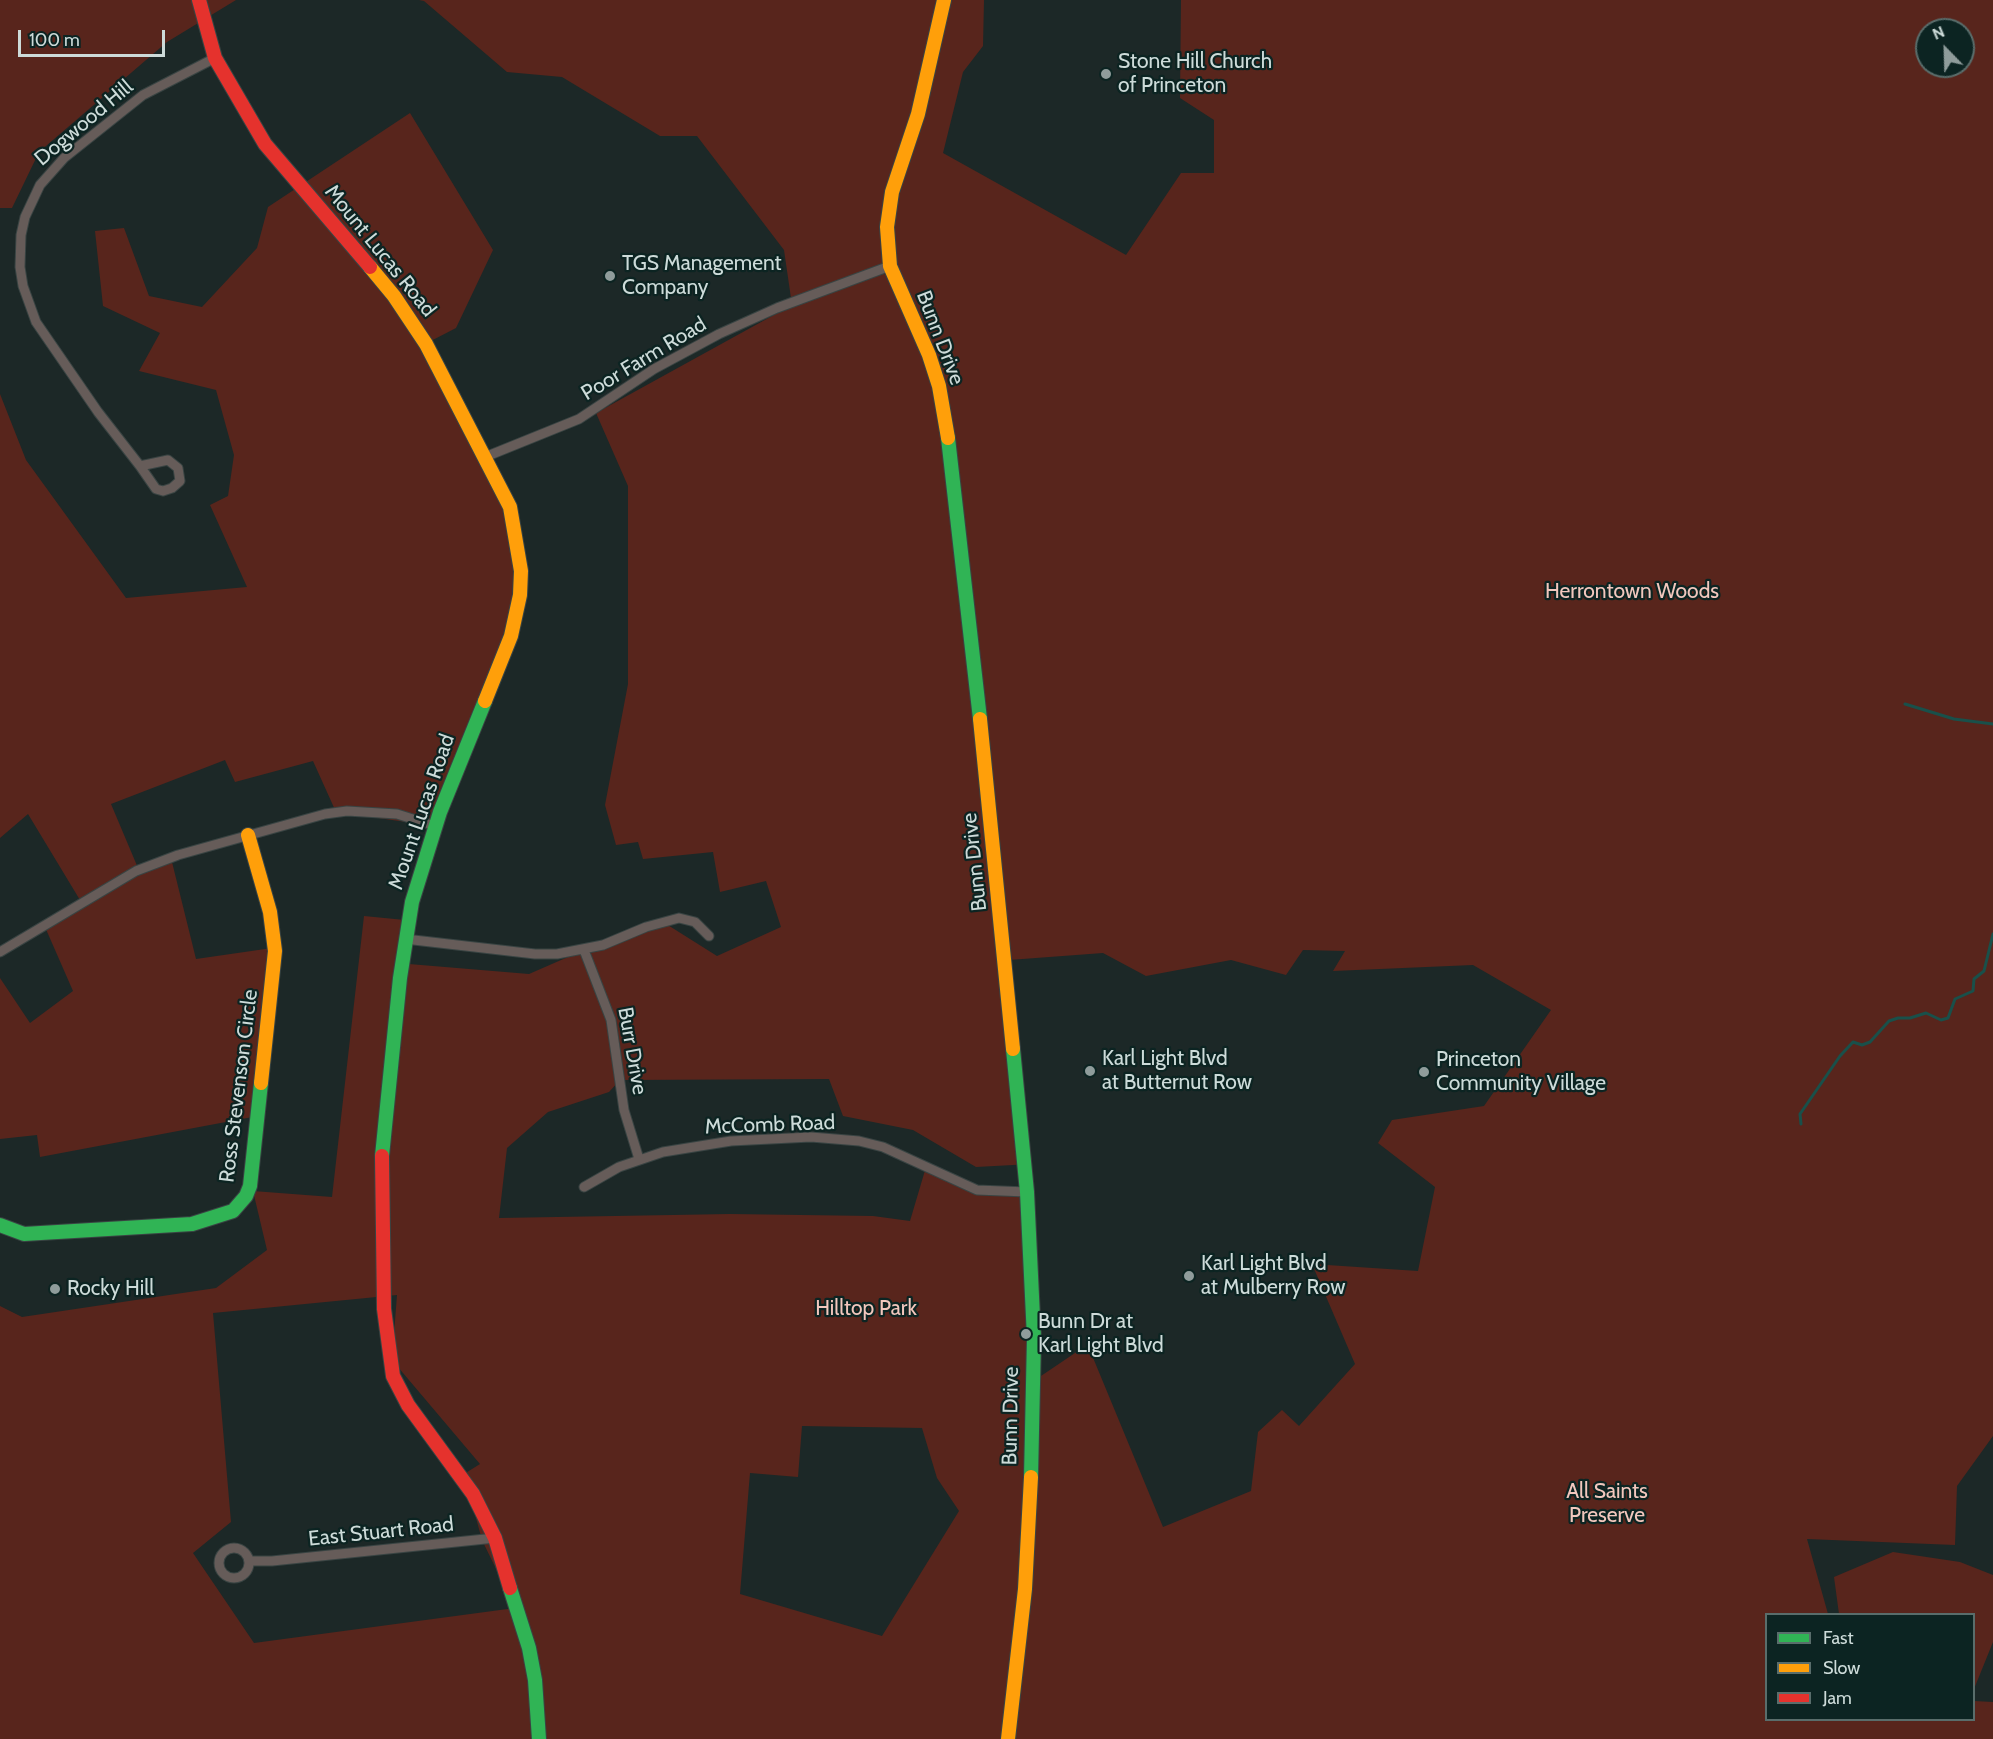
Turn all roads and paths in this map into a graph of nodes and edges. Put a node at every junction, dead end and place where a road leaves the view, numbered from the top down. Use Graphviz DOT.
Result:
graph roads {
  1 [pos="199,0"];
  2 [pos="944,0"];
  3 [pos="215,58"];
  4 [pos="890,266"];
  5 [pos="485,457"];
  6 [pos="140,466"];
  7 [pos="435,826"];
  8 [pos="248,835"];
  9 [pos="709,936"];
  10 [pos="405,939"];
  11 [pos="584,950"];
  12 [pos="0,952"];
  13 [pos="639,1159"];
  14 [pos="584,1187"];
  15 [pos="1027,1192"];
  16 [pos="0,1225"];
  17 [pos="495,1538"];
  18 [pos="249,1561"];
  19 [pos="539,1739"];
  20 [pos="1008,1739"];
  1 -- 3 [label="street, Mount Lucas Road"];
  2 -- 4 [label="street, Bunn Drive"];
  3 -- 5 [label="street, Mount Lucas Road"];
  3 -- 6 [label="street, Dogwood Hill"];
  4 -- 5 [label="street, Poor Farm Road"];
  4 -- 15 [label="street, Bunn Drive"];
  5 -- 7 [label="street, Mount Lucas Road"];
  7 -- 8 [label="street"];
  7 -- 10 [label="street, Mount Lucas Road"];
  8 -- 12 [label="street"];
  8 -- 16 [label="street, Ross Stevenson Circle"];
  9 -- 11 [label="street"];
  10 -- 11 [label="street"];
  10 -- 17 [label="street, Mount Lucas Road"];
  11 -- 13 [label="street, Burr Drive"];
  13 -- 14 [label="street, McComb Road"];
  13 -- 15 [label="street, McComb Road"];
  15 -- 20 [label="street, Bunn Drive"];
  17 -- 18 [label="street, East Stuart Road"];
  17 -- 19 [label="street, Mount Lucas Road"];
}
